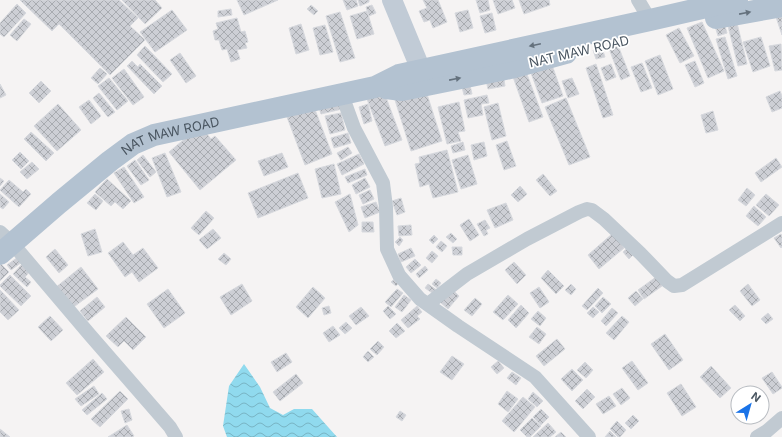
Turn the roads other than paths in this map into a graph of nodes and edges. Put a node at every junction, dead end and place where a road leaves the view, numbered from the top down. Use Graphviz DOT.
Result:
graph roads {
  1 [pos="392,0"];
  2 [pos="638,0"];
  3 [pos="737,0"];
  4 [pos="782,6"];
  5 [pos="650,20"];
  6 [pos="424,77"];
  7 [pos="342,95"];
  8 [pos="782,223"];
  9 [pos="4,243"];
  10 [pos="428,304"];
  11 [pos="782,418"];
  12 [pos="765,435"];
  13 [pos="176,437"];
  14 [pos="589,437"];
  1 -- 6 [label="main road"];
  2 -- 5 [label="street"];
  3 -- 5 [label="main road, NAT MAW ROAD"];
  6 -- 4 [label="main road, NAT MAW ROAD, one-way"];
  5 -- 6 [label="main road, NAT MAW ROAD, one-way"];
  6 -- 7 [label="main road, NAT MAW ROAD"];
  7 -- 9 [label="main road, NAT MAW ROAD"];
  7 -- 10 [label="street"];
  8 -- 10 [label="street"];
  9 -- 13 [label="street"];
  10 -- 14 [label="street"];
  11 -- 12 [label="street"];
}
